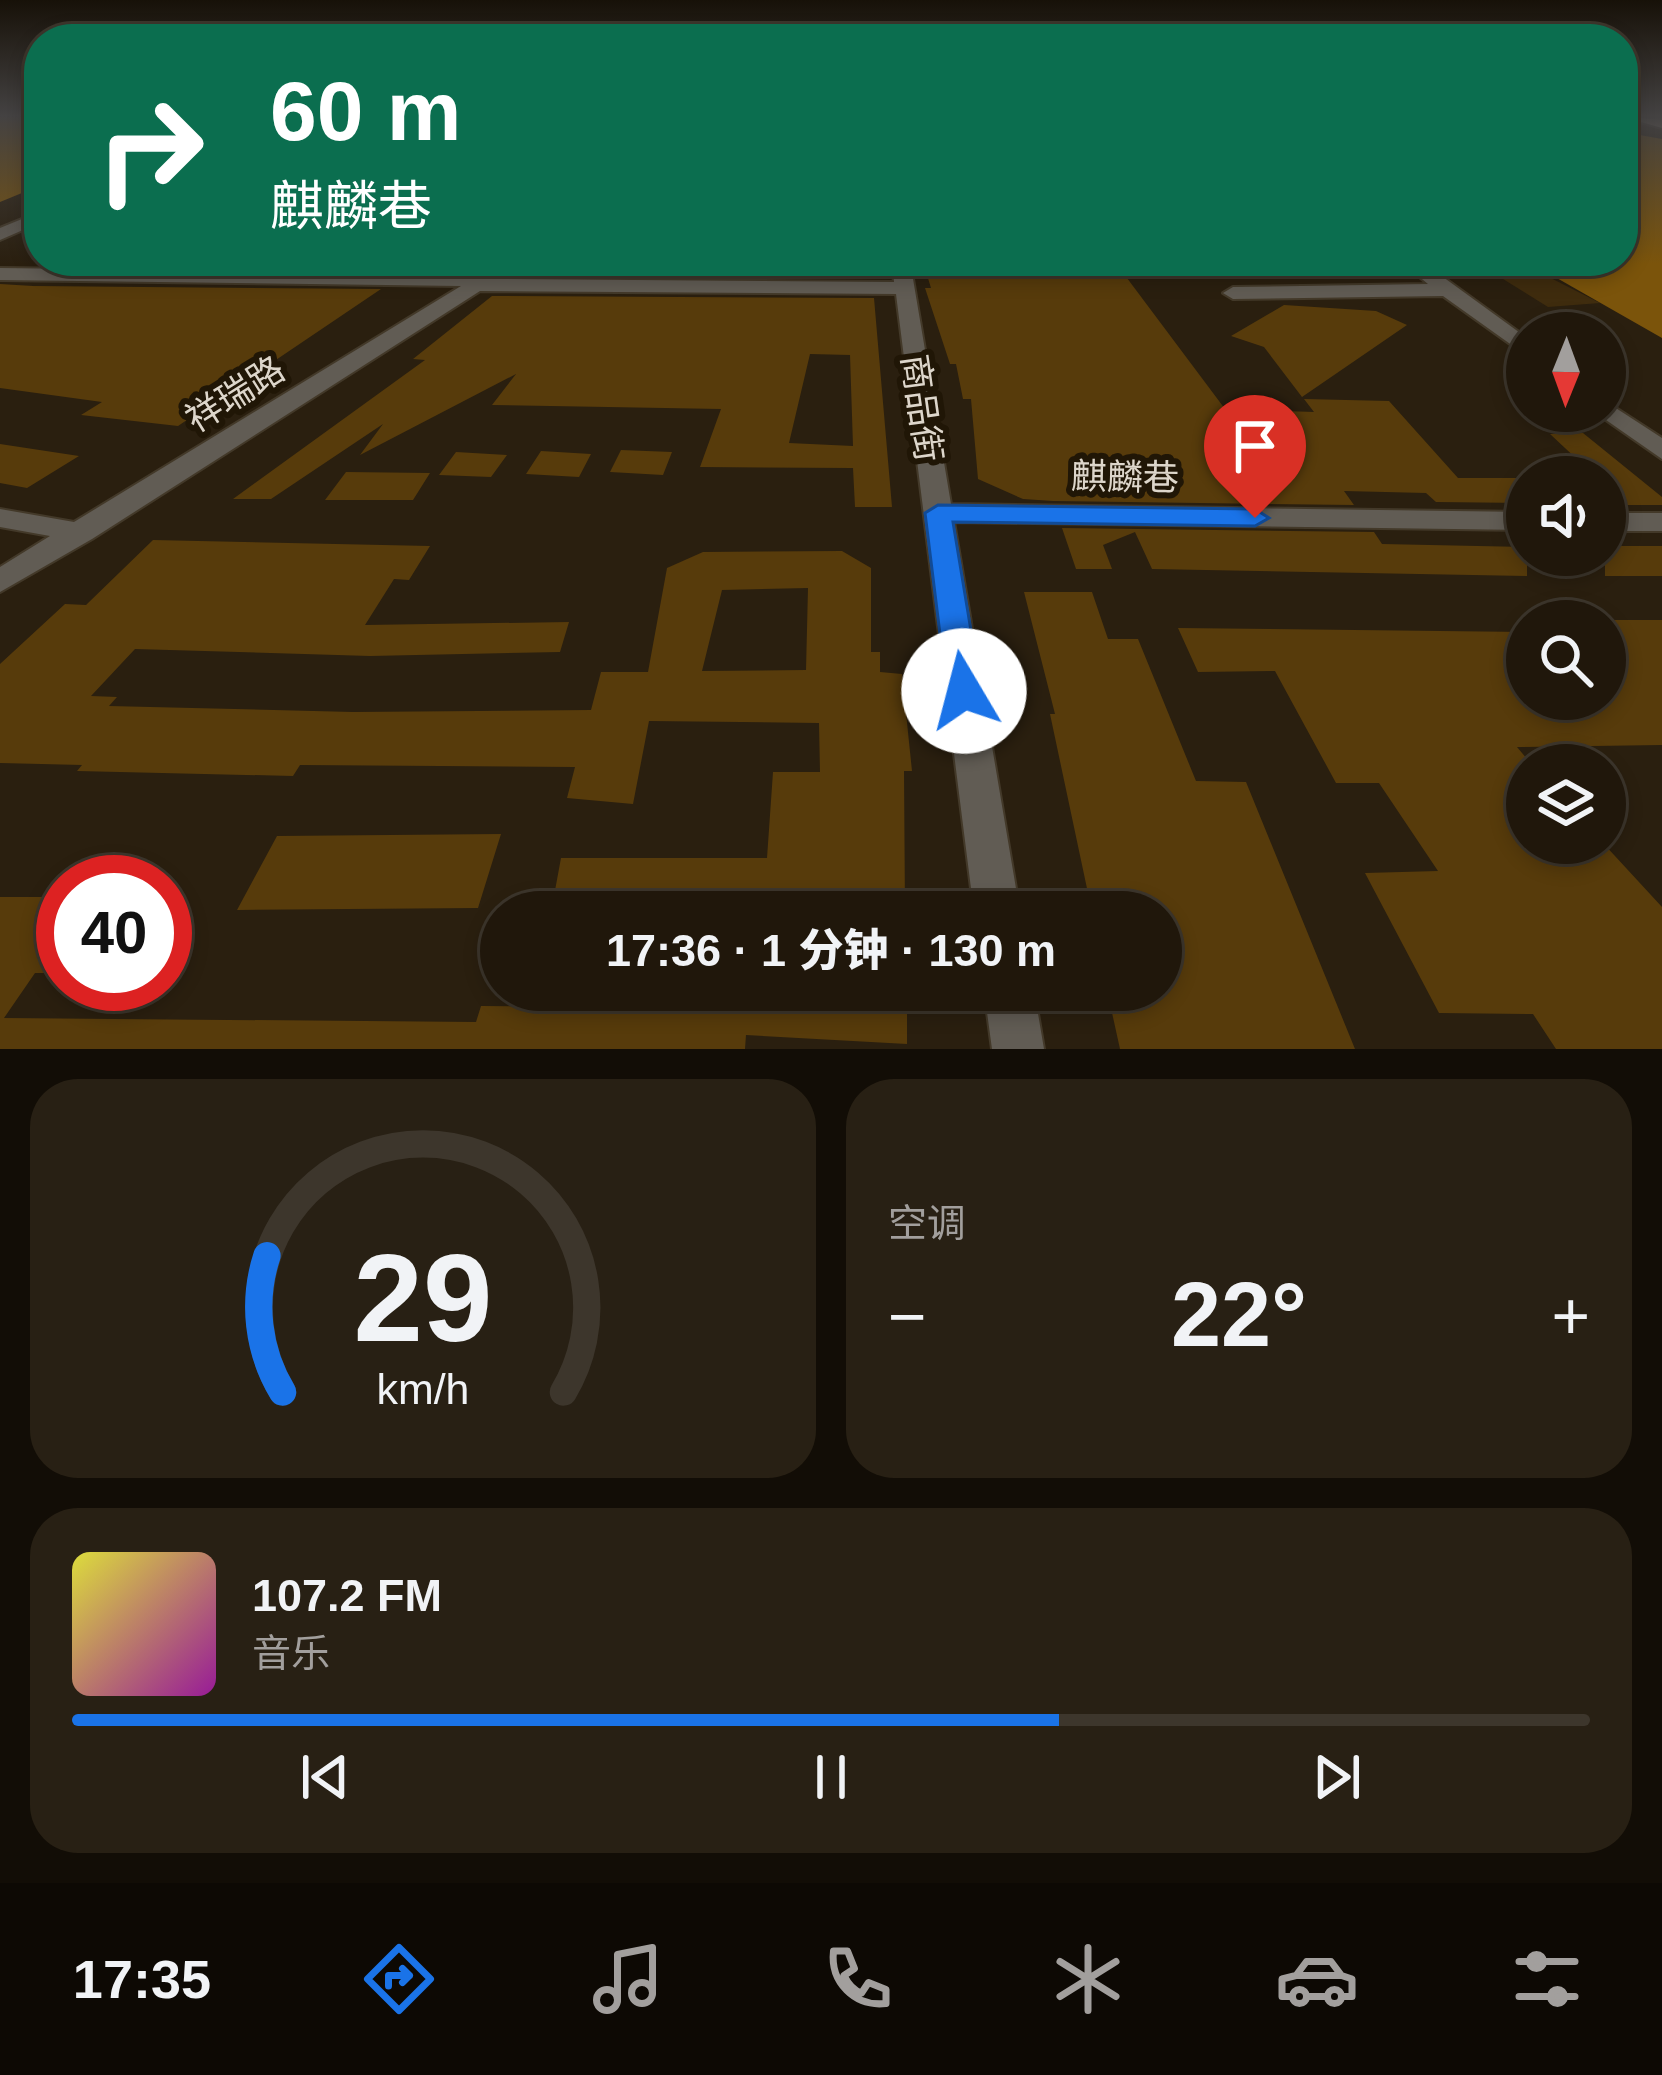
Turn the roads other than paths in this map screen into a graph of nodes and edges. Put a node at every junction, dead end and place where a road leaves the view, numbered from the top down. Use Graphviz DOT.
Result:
graph roads {
  1 [pos="92,276"];
  2 [pos="186,276"];
  3 [pos="386,276"];
  4 [pos="486,276"];
  5 [pos="903,276"];
  6 [pos="1429,276"];
  7 [pos="183,278"];
  8 [pos="1448,290"];
  9 [pos="1233,293"];
  10 [pos="1506,333"];
  11 [pos="1626,424"];
  12 [pos="1662,451"];
  13 [pos="938,513"];
  14 [pos="0,518"];
  15 [pos="1506,521"];
  16 [pos="1626,522"];
  17 [pos="1662,522"];
  18 [pos="81,532"];
  19 [pos="0,581"];
  20 [pos="994,891"];
  21 [pos="1012,1011"];
  22 [pos="1018,1049"];
  1 -- 7 [label="street"];
  2 -- 7 [label="street"];
  3 -- 7 [label="street"];
  4 -- 18 [label="street, 祥瑞路"];
  5 -- 13 [label="street, 商品街"];
  6 -- 8 [label="street"];
  8 -- 9 [label="street"];
  8 -- 10 [label="street"];
  11 -- 12 [label="street"];
  13 -- 15 [label="street, 麒麟巷"];
  13 -- 20 [label="street, 商品街"];
  14 -- 18 [label="street"];
  16 -- 17 [label="street"];
  18 -- 19 [label="street, 祥瑞路"];
  21 -- 22 [label="street"];
}
